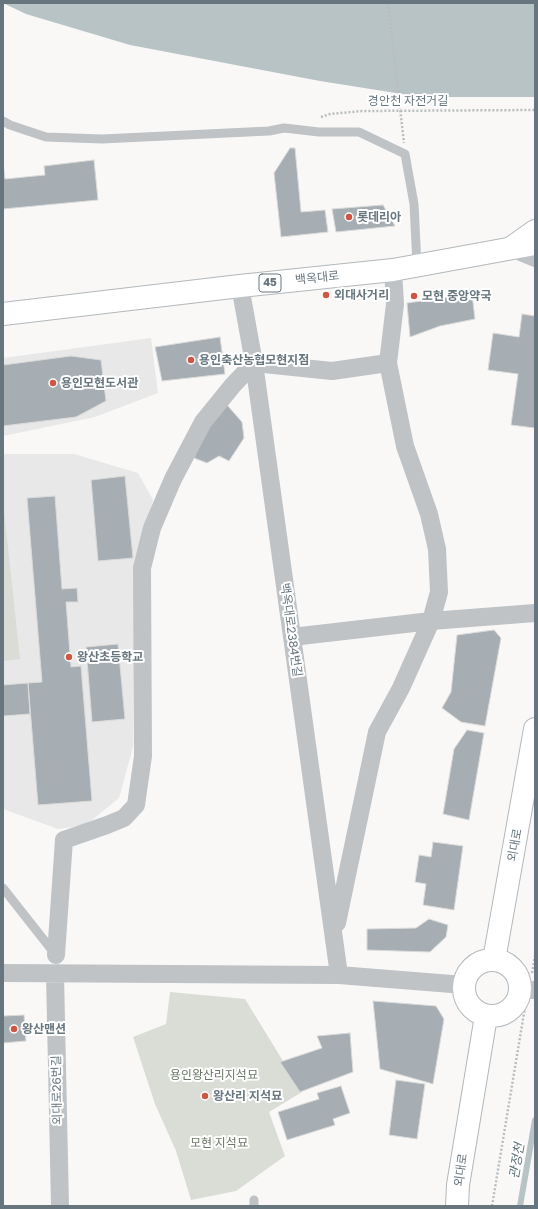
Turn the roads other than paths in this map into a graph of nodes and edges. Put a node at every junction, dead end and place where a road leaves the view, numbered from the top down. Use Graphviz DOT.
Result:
graph roads {
  1 [pos="3,121"];
  2 [pos="535,231"];
  3 [pos="535,244"];
  4 [pos="511,248"];
  5 [pos="535,258"];
  6 [pos="417,266"];
  7 [pos="393,270"];
  8 [pos="240,286"];
  9 [pos="3,314"];
  10 [pos="254,362"];
  11 [pos="388,363"];
  12 [pos="535,613"];
  13 [pos="431,621"];
  14 [pos="292,637"];
  15 [pos="535,729"];
  16 [pos="3,888"];
  17 [pos="334,936"];
  18 [pos="56,955"];
  19 [pos="494,960"];
  20 [pos="3,973"];
  21 [pos="55,974"];
  22 [pos="339,975"];
  23 [pos="464,985"];
  24 [pos="528,990"];
  25 [pos="486,1016"];
  26 [pos="60,1206"];
  27 [pos="457,1206"];
  1 -- 6 [label="lane"];
  2 -- 4 [label="street"];
  3 -- 4 [label="street, 백옥대로 / 45"];
  4 -- 5 [label="street"];
  4 -- 6 [label="street, 백옥대로 / 45"];
  6 -- 7 [label="street, 백옥대로 / 45"];
  7 -- 8 [label="street, 백옥대로 / 45"];
  7 -- 11 [label="street"];
  8 -- 9 [label="street, 백옥대로 / 45"];
  8 -- 10 [label="street, 백옥대로2384번길"];
  10 -- 11 [label="street"];
  10 -- 14 [label="street, 백옥대로2384번길"];
  10 -- 18 [label="street"];
  11 -- 13 [label="street"];
  12 -- 13 [label="street"];
  13 -- 14 [label="street"];
  13 -- 17 [label="street"];
  14 -- 17 [label="street, 백옥대로2384번길"];
  15 -- 19 [label="street, 외대로"];
  16 -- 18 [label="lane"];
  17 -- 22 [label="street, 백옥대로2384번길"];
  18 -- 21 [label="lane"];
  19 -- 23 [label="street"];
  19 -- 24 [label="street"];
  20 -- 21 [label="street"];
  21 -- 22 [label="street"];
  21 -- 26 [label="street, 외대로26번길"];
  22 -- 23 [label="street"];
  23 -- 25 [label="street"];
  24 -- 25 [label="street"];
  25 -- 27 [label="street, 외대로"];
}
